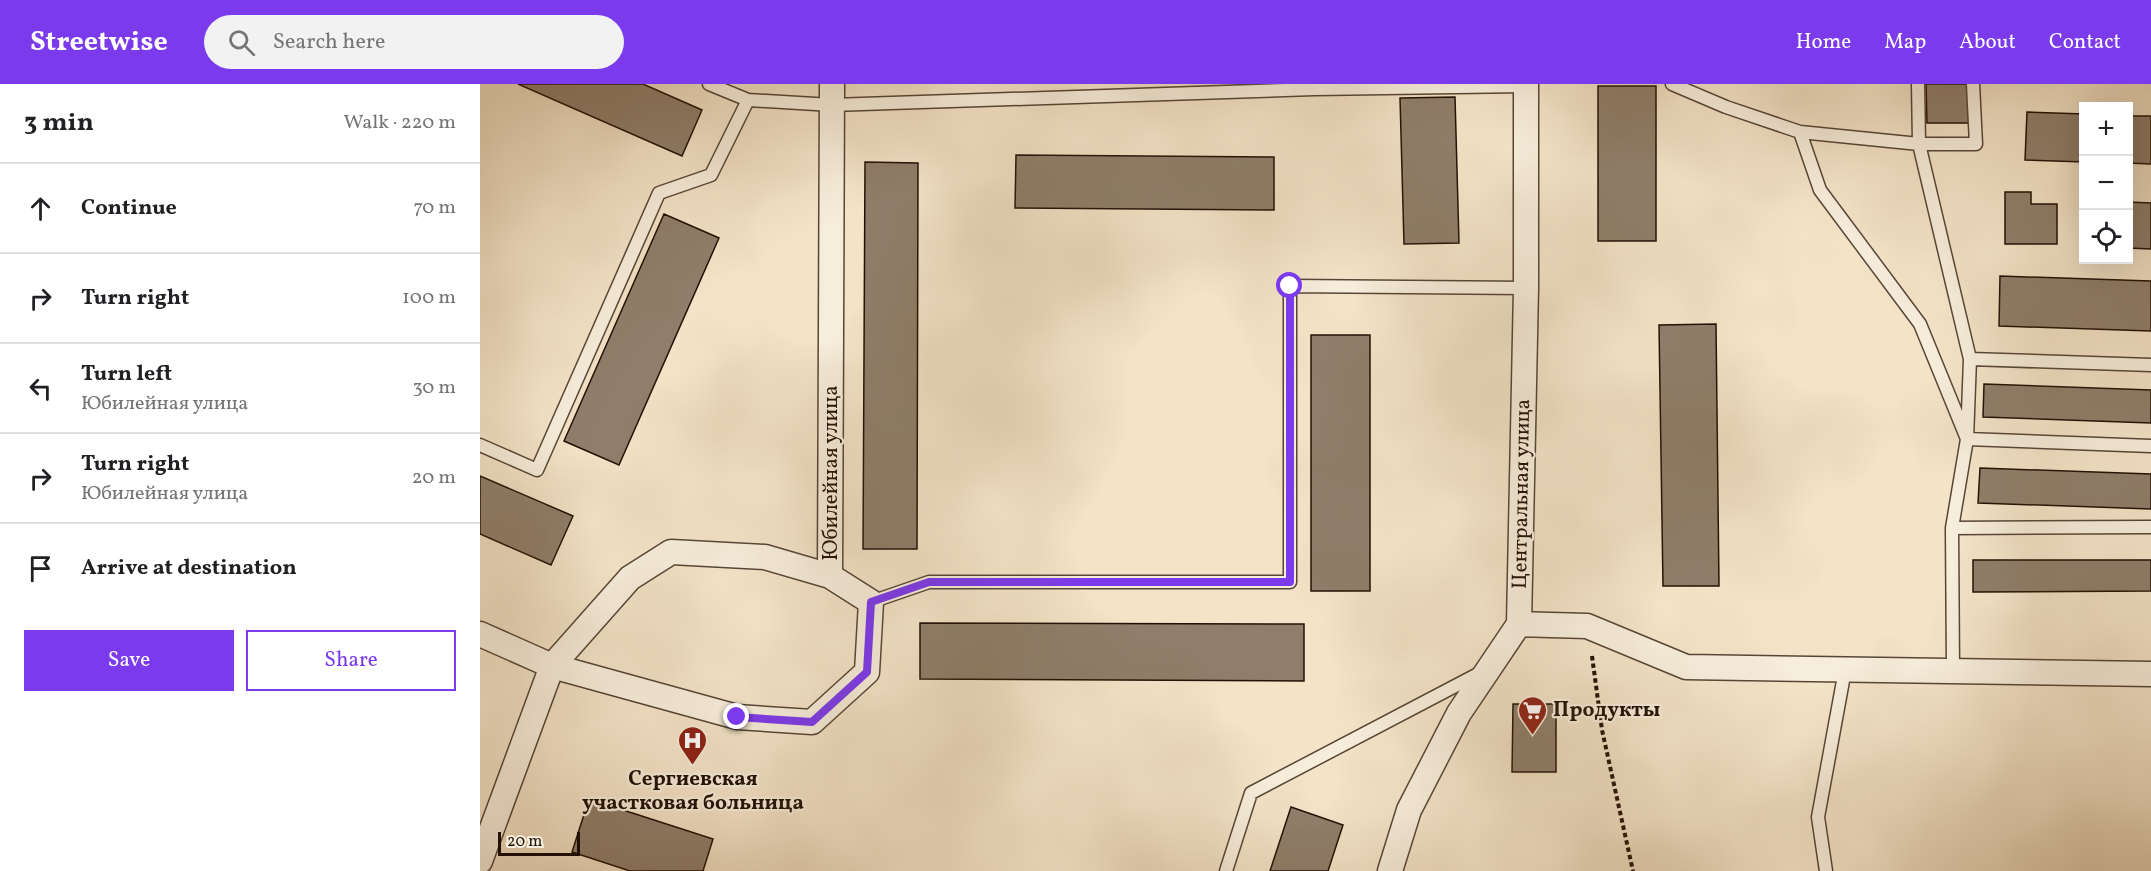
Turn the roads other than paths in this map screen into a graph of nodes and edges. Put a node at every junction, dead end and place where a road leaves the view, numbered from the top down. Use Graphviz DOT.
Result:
graph roads {
  1 [pos="709,84"];
  2 [pos="1672,84"];
  3 [pos="1918,84"];
  4 [pos="1973,84"];
  5 [pos="1527,85"];
  6 [pos="832,95"];
  7 [pos="748,100"];
  8 [pos="1800,132"];
  9 [pos="1919,144"];
  10 [pos="1526,288"];
  11 [pos="1970,358"];
  12 [pos="2151,366"];
  13 [pos="1967,439"];
  14 [pos="480,444"];
  15 [pos="2151,446"];
  16 [pos="2151,527"];
  17 [pos="1952,528"];
  18 [pos="830,576"];
  19 [pos="871,602"];
  20 [pos="1519,624"];
  21 [pos="480,634"];
  22 [pos="552,666"];
  23 [pos="1488,669"];
  24 [pos="1845,670"];
  25 [pos="1953,671"];
  26 [pos="2151,674"];
  27 [pos="480,861"];
  28 [pos="1226,871"];
  29 [pos="1390,871"];
  30 [pos="1826,871"];
  1 -- 7 [label="lane"];
  2 -- 8 [label="lane"];
  3 -- 9 [label="lane"];
  4 -- 9 [label="lane"];
  5 -- 6 [label="lane"];
  5 -- 10 [label="street, Центральная улица"];
  6 -- 7 [label="lane"];
  6 -- 18 [label="street, Юбилейная улица"];
  7 -- 14 [label="lane"];
  8 -- 9 [label="lane"];
  8 -- 13 [label="lane"];
  9 -- 11 [label="lane"];
  10 -- 19 [label="lane"];
  10 -- 20 [label="street, Центральная улица"];
  11 -- 12 [label="lane"];
  11 -- 13 [label="lane"];
  13 -- 15 [label="lane"];
  13 -- 17 [label="lane"];
  16 -- 17 [label="lane"];
  17 -- 25 [label="lane"];
  18 -- 19 [label="street, Юбилейная улица"];
  18 -- 22 [label="street"];
  19 -- 22 [label="street"];
  20 -- 23 [label="street"];
  20 -- 24 [label="street"];
  21 -- 22 [label="street"];
  22 -- 27 [label="street"];
  23 -- 28 [label="lane"];
  23 -- 29 [label="street"];
  24 -- 25 [label="street"];
  24 -- 30 [label="lane"];
  25 -- 26 [label="street"];
}
